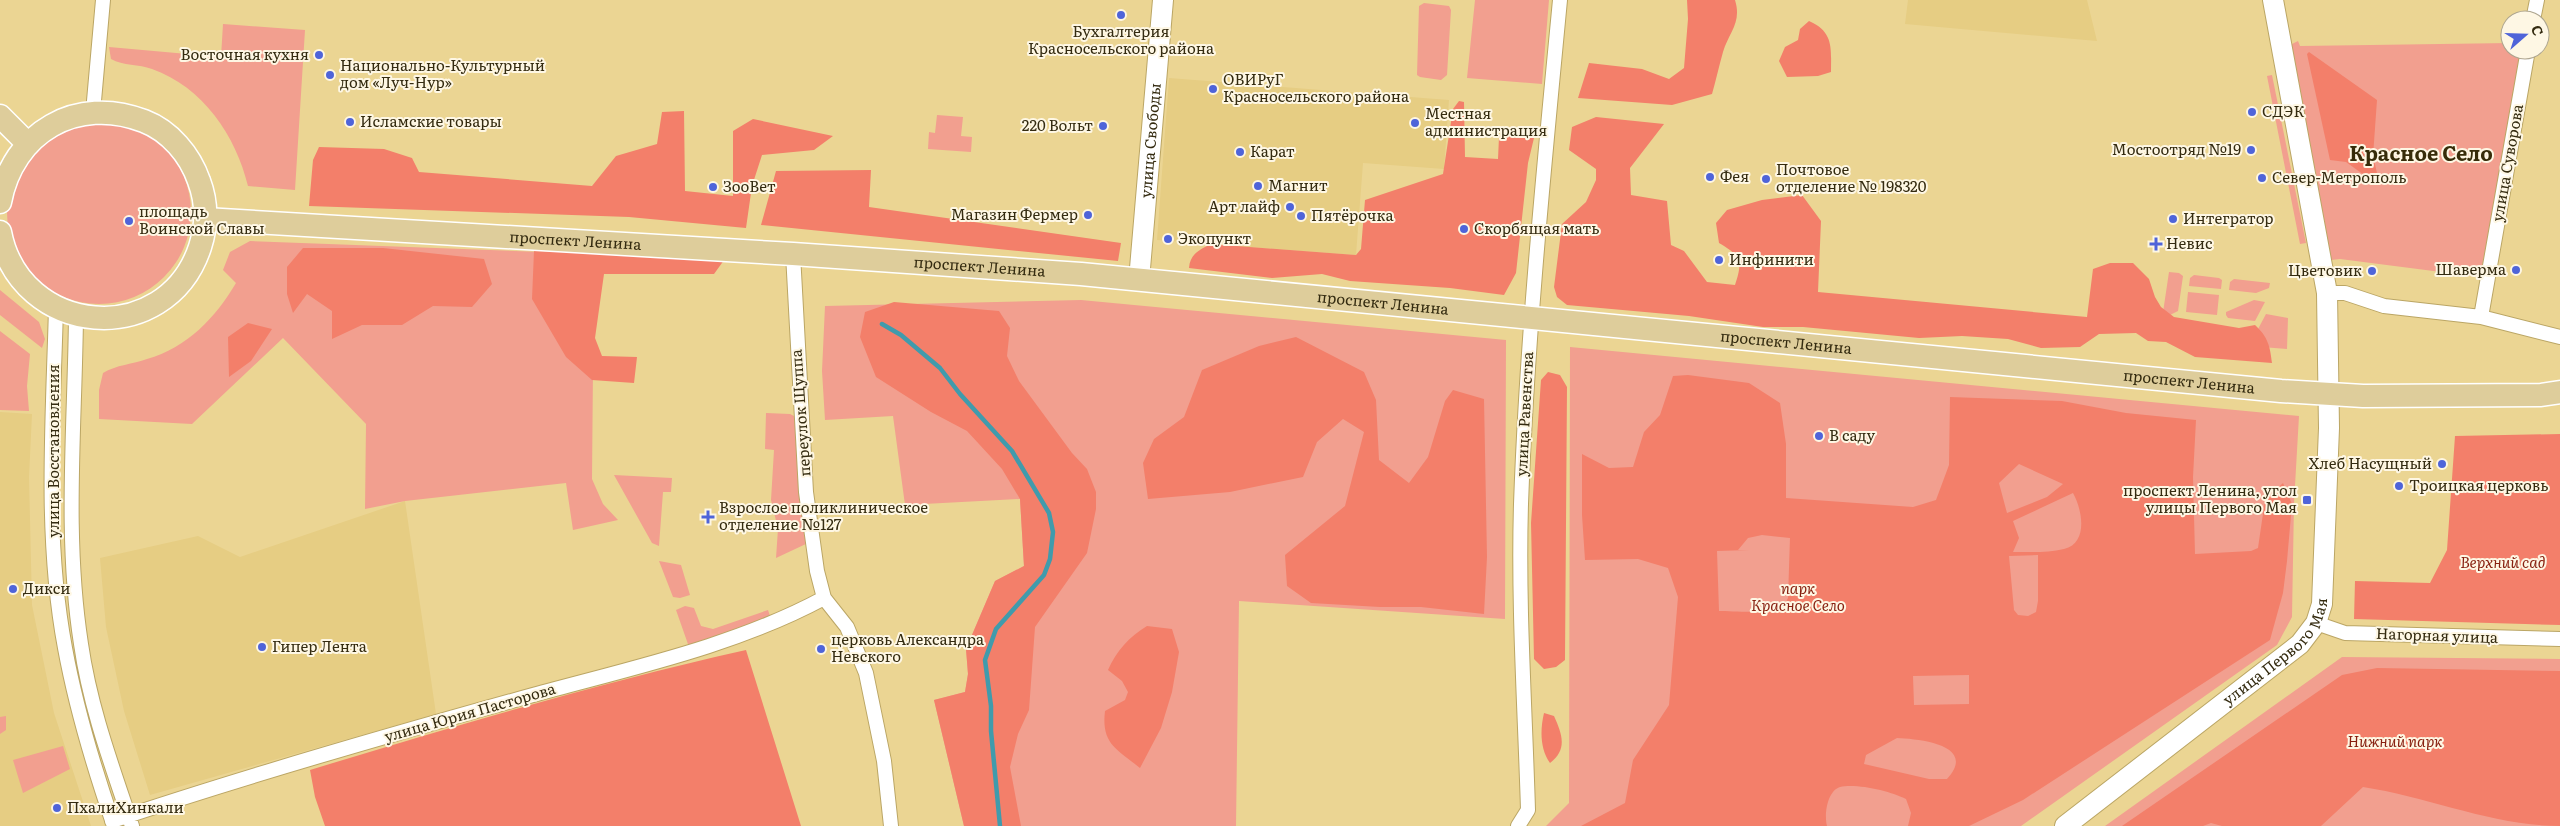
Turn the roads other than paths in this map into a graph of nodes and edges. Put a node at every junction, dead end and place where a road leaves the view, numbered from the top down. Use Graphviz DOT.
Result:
graph roads {
  1 [pos="103,0"];
  2 [pos="1164,0"];
  3 [pos="1560,0"];
  4 [pos="2273,0"];
  5 [pos="2526,60"];
  6 [pos="92,112"];
  7 [pos="0,116"];
  8 [pos="28,144"];
  9 [pos="6,157"];
  10 [pos="0,202"];
  11 [pos="205,219"];
  12 [pos="0,232"];
  13 [pos="793,254"];
  14 [pos="4,258"];
  15 [pos="1139,280"];
  16 [pos="2327,293"];
  17 [pos="66,312"];
  18 [pos="2481,317"];
  19 [pos="1530,319"];
  20 [pos="2560,337"];
  21 [pos="2560,392"];
  22 [pos="2329,395"];
  23 [pos="824,598"];
  24 [pos="2316,623"];
  25 [pos="2560,639"];
  26 [pos="130,821"];
  27 [pos="113,823"];
  28 [pos="891,826"];
  29 [pos="1518,826"];
  30 [pos="2065,826"];
  1 -- 6 [label="street"];
  2 -- 15 [label="main road, улица Свободы"];
  3 -- 19 [label="street, улица Равенства"];
  4 -- 16 [label="main road, улица Первого Мая"];
  5 -- 18 [label="street, улица Суворова"];
  6 -- 8 [label="main road"];
  6 -- 11 [label="main road"];
  7 -- 8 [label="main road"];
  8 -- 9 [label="main road"];
  9 -- 10 [label="main road"];
  11 -- 13 [label="main road, проспект Ленина"];
  11 -- 17 [label="main road"];
  12 -- 14 [label="main road"];
  13 -- 15 [label="main road, проспект Ленина"];
  13 -- 23 [label="street, переулок Щуппа"];
  14 -- 17 [label="main road"];
  15 -- 19 [label="main road, проспект Ленина"];
  16 -- 18 [label="street"];
  16 -- 22 [label="main road, улица Первого Мая"];
  17 -- 26 [label="street, улица Восстановления"];
  17 -- 27 [label="street, улица Восстановления"];
  18 -- 20 [label="street"];
  19 -- 22 [label="main road, проспект Ленина"];
  19 -- 29 [label="street, улица Равенства"];
  21 -- 22 [label="main road, проспект Ленина"];
  22 -- 24 [label="main road, улица Первого Мая"];
  23 -- 26 [label="street, улица Юрия Пасторова"];
  23 -- 28 [label="street, переулок Щуппа"];
  24 -- 25 [label="street, Нагорная улица"];
  24 -- 30 [label="main road, улица Первого Мая"];
  26 -- 27 [label="street, улица Юрия Пасторова"];
}
